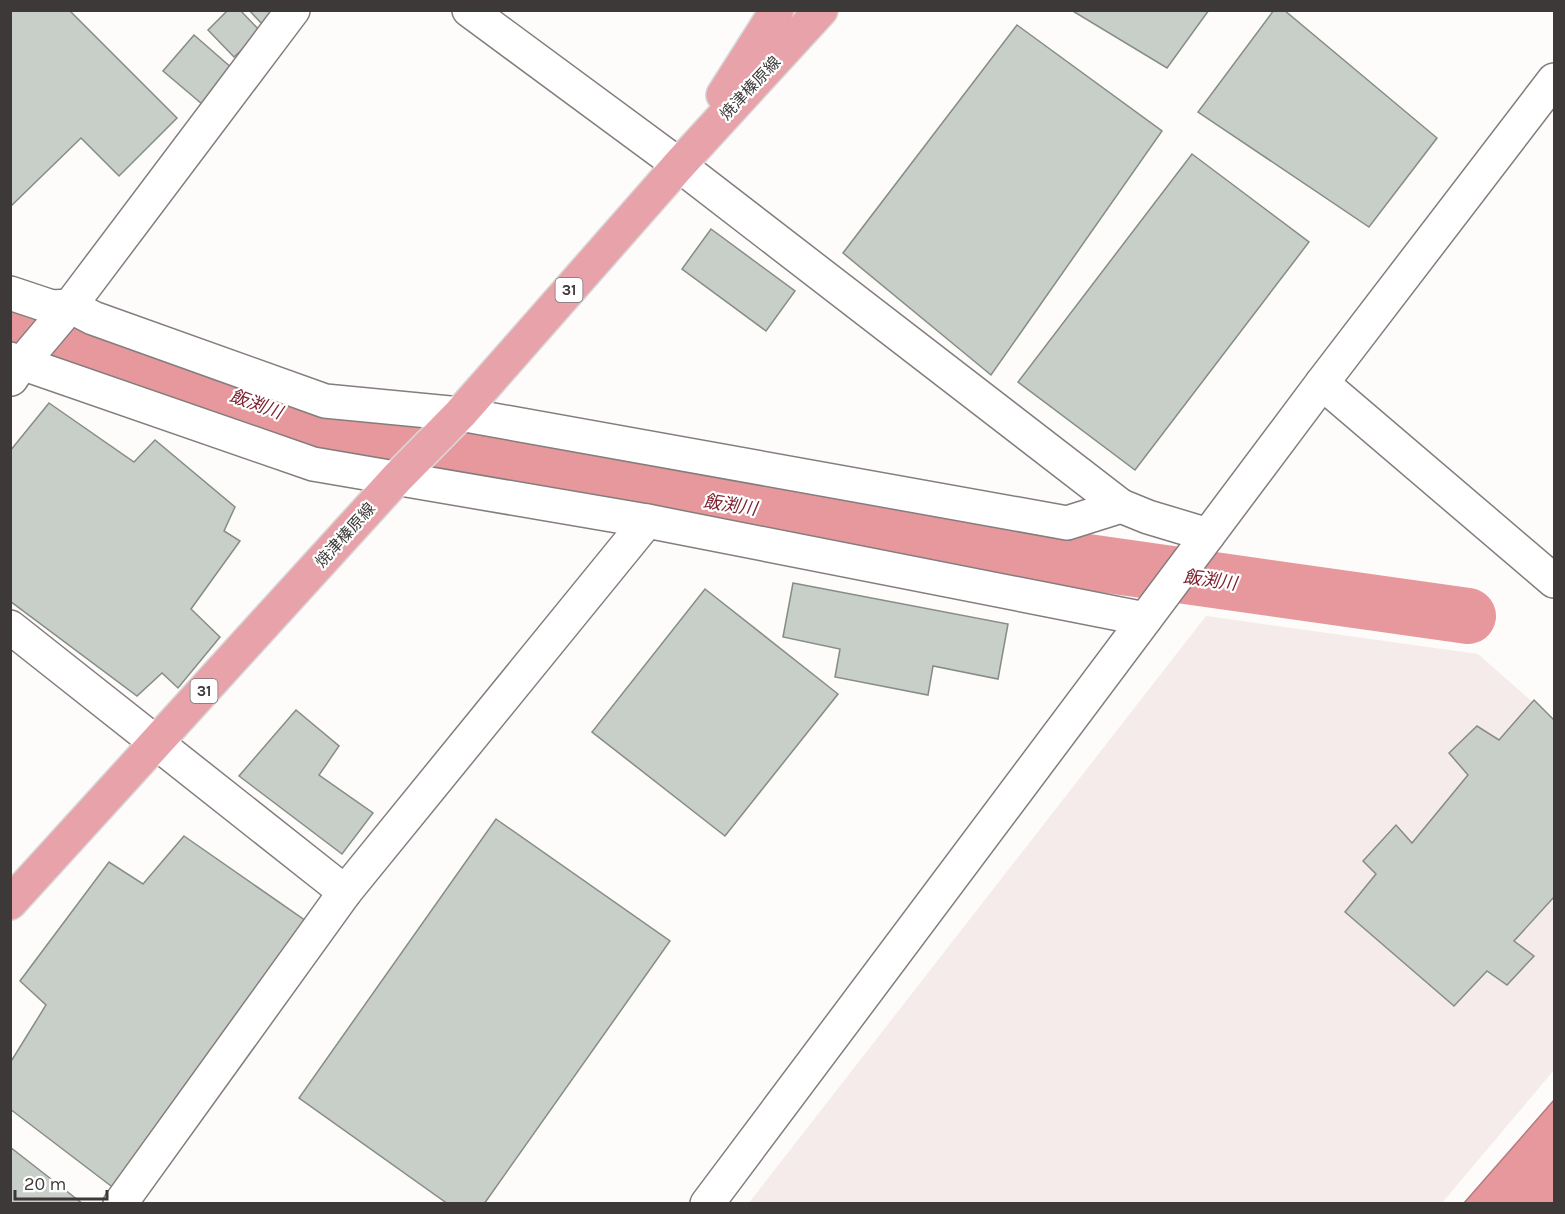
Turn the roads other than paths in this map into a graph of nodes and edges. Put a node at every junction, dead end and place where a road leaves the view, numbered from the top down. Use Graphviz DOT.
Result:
graph roads {
  1 [pos="293,10"];
  2 [pos="469,10"];
  3 [pos="777,10"];
  4 [pos="821,10"];
  5 [pos="1554,80"];
  6 [pos="679,165"];
  7 [pos="10,292"];
  8 [pos="70,306"];
  9 [pos="14,367"];
  10 [pos="1322,383"];
  11 [pos="460,414"];
  12 [pos="397,478"];
  13 [pos="1121,506"];
  14 [pos="647,521"];
  15 [pos="1208,535"];
  16 [pos="1554,581"];
  17 [pos="1152,610"];
  18 [pos="10,627"];
  19 [pos="156,743"];
  20 [pos="345,892"];
  21 [pos="10,903"];
  22 [pos="120,1203"];
  23 [pos="706,1203"];
  1 -- 8 [label="street"];
  2 -- 6 [label="street"];
  3 -- 6 [label="main road, 焼津榛原線 / 31"];
  4 -- 6 [label="main road, 焼津榛原線 / 31"];
  5 -- 10 [label="street"];
  6 -- 11 [label="main road, 焼津榛原線 / 31"];
  6 -- 13 [label="street"];
  7 -- 8 [label="street"];
  8 -- 9 [label="street"];
  8 -- 11 [label="street"];
  9 -- 12 [label="street"];
  10 -- 15 [label="street"];
  10 -- 16 [label="street"];
  11 -- 12 [label="main road, 焼津榛原線 / 31"];
  11 -- 13 [label="street"];
  12 -- 14 [label="street"];
  12 -- 19 [label="main road, 焼津榛原線 / 31"];
  13 -- 15 [label="street"];
  14 -- 17 [label="street"];
  14 -- 20 [label="street"];
  15 -- 17 [label="street"];
  17 -- 23 [label="street"];
  18 -- 19 [label="street"];
  19 -- 20 [label="street"];
  19 -- 21 [label="main road, 焼津榛原線 / 31"];
  20 -- 22 [label="street"];
}
